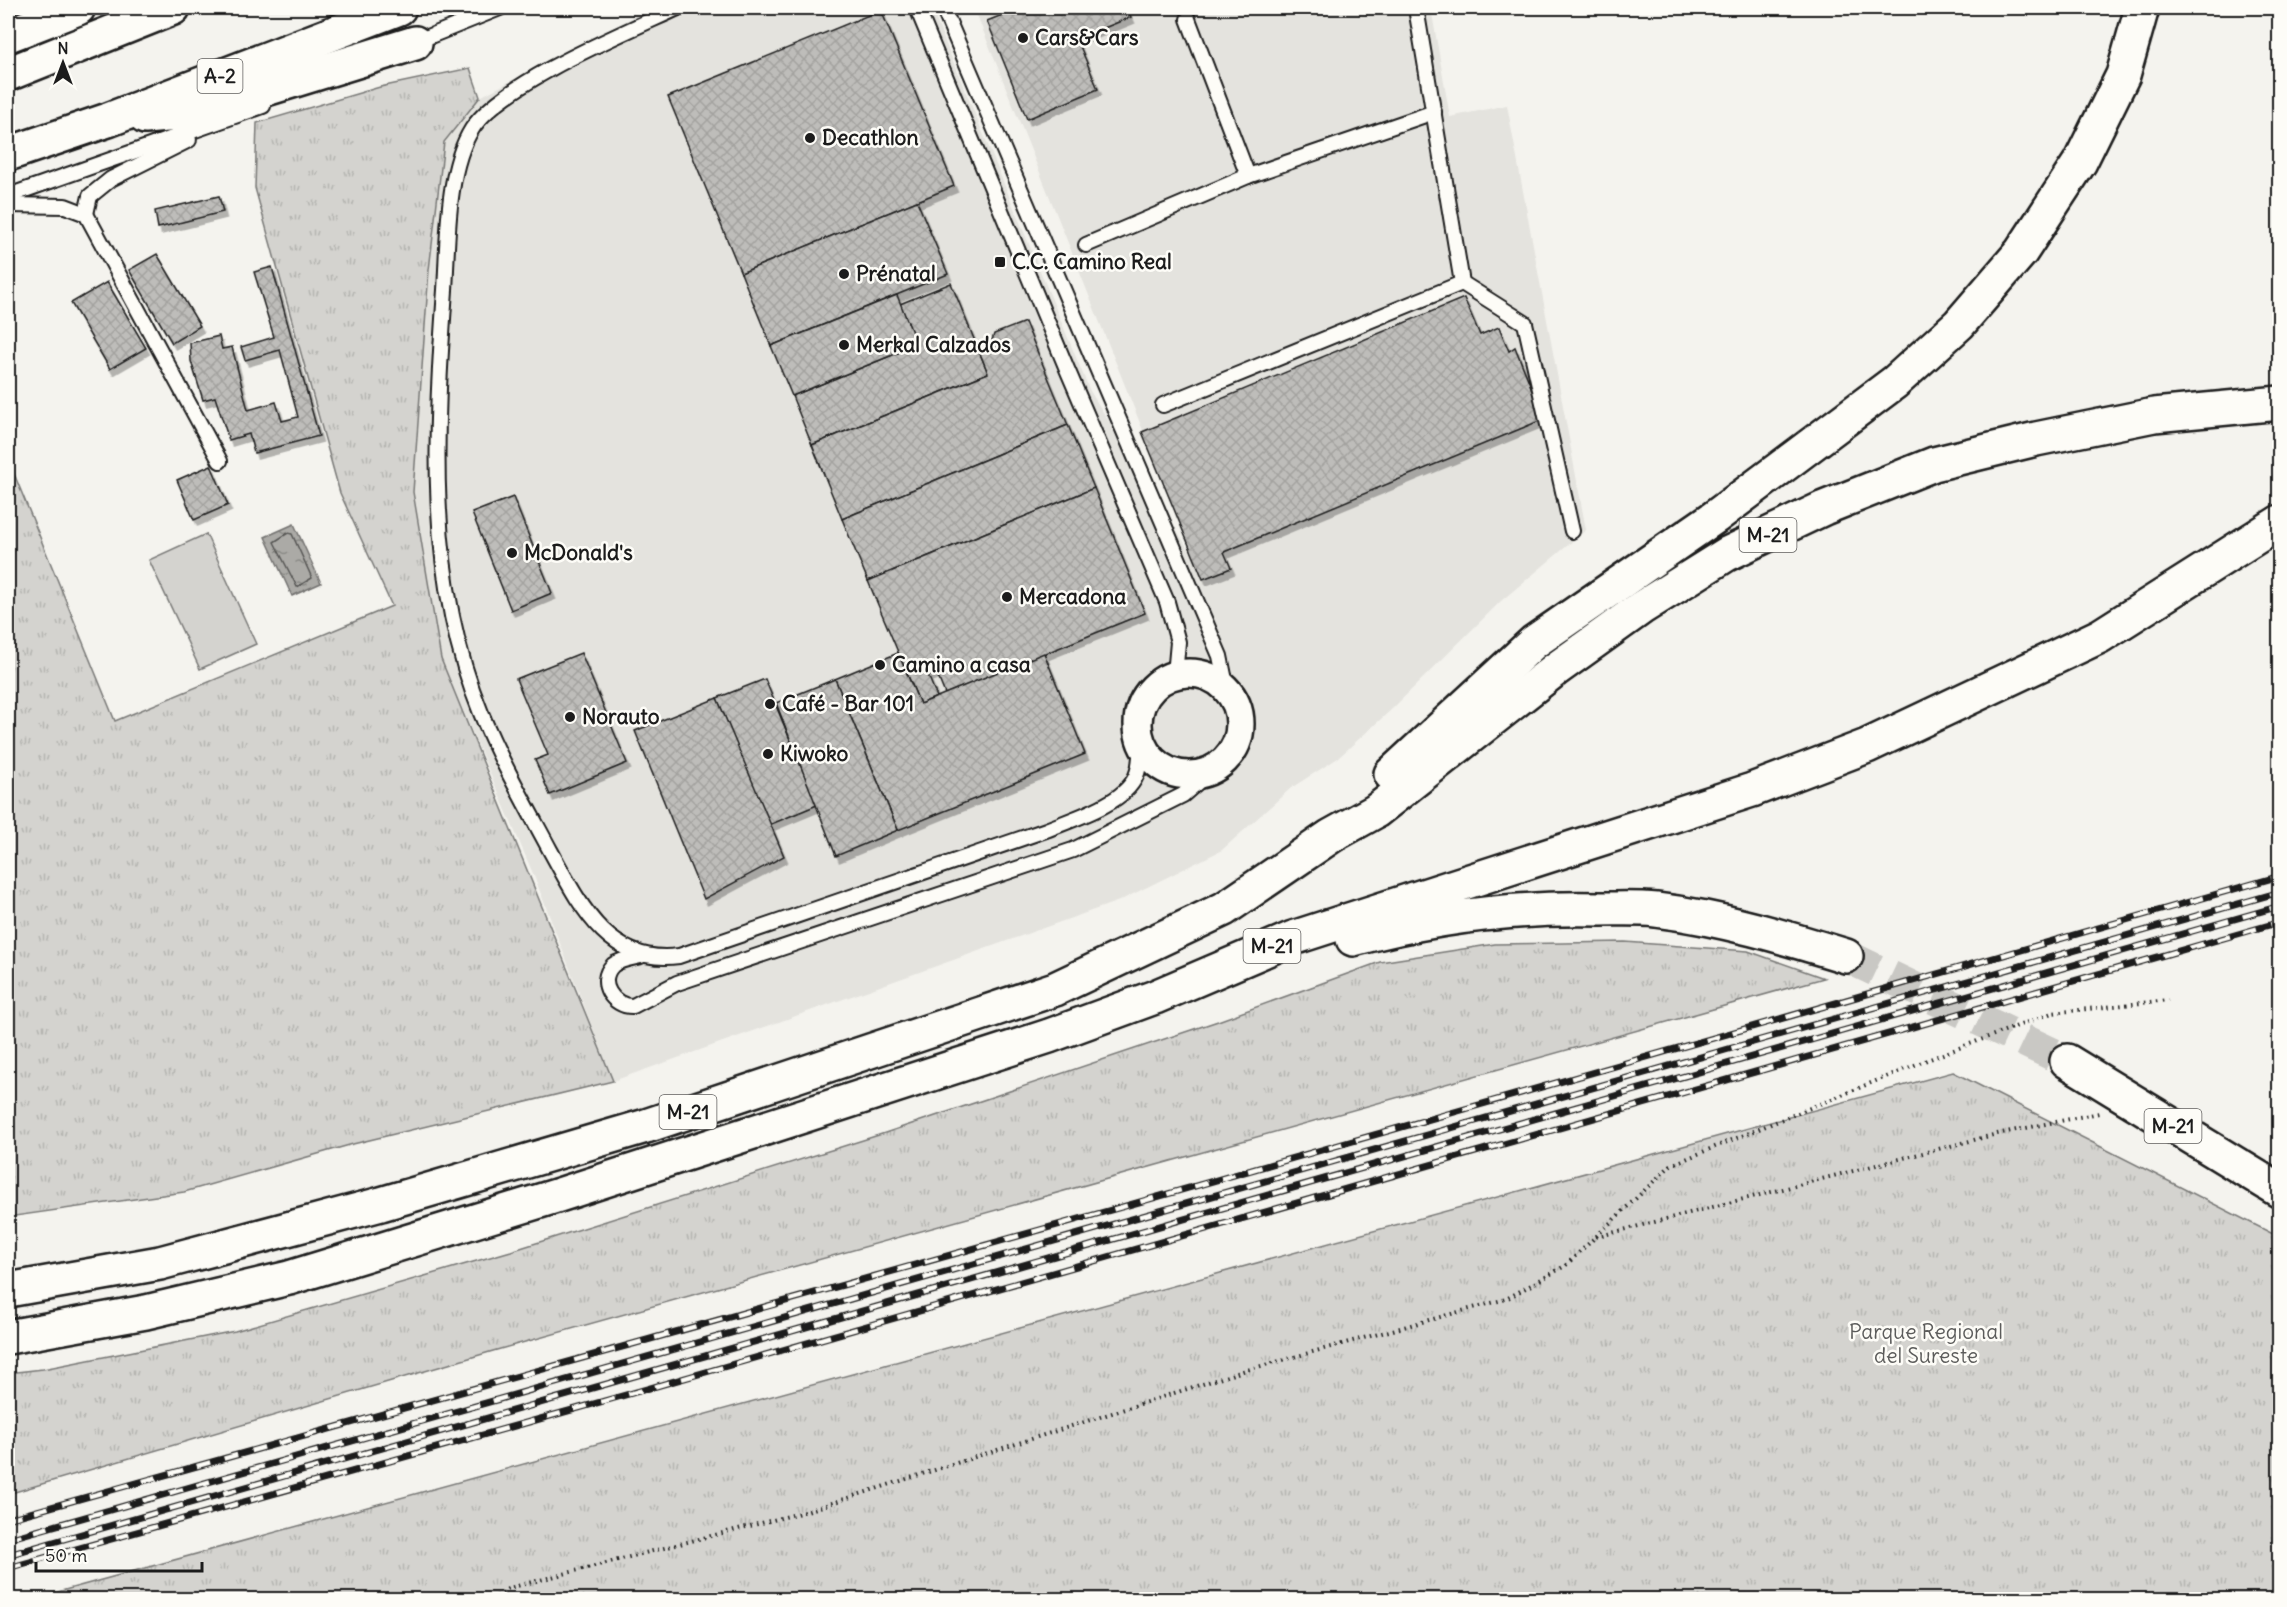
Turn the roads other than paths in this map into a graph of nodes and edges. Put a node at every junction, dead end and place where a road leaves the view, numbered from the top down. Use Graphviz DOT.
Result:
graph roads {
  1 [pos="78,8"];
  2 [pos="173,8"];
  3 [pos="399,8"];
  4 [pos="500,8"];
  5 [pos="678,8"];
  6 [pos="917,8"];
  7 [pos="943,8"];
  8 [pos="1416,8"];
  9 [pos="2142,8"];
  10 [pos="1188,19"];
  11 [pos="8,35"];
  12 [pos="415,43"];
  13 [pos="8,74"];
  14 [pos="1434,112"];
  15 [pos="108,120"];
  16 [pos="218,123"];
  17 [pos="8,154"];
  18 [pos="1248,176"];
  19 [pos="8,196"];
  20 [pos="8,205"];
  21 [pos="86,214"];
  22 [pos="1086,245"];
  23 [pos="1462,283"];
  24 [pos="2280,403"];
  25 [pos="1163,405"];
  26 [pos="220,461"];
  27 [pos="2280,522"];
  28 [pos="1572,531"];
  29 [pos="1175,675"];
  30 [pos="1227,690"];
  31 [pos="1141,740"];
  32 [pos="1213,769"];
  33 [pos="1331,836"];
  34 [pos="641,956"];
  35 [pos="1846,956"];
  36 [pos="1155,997"];
  37 [pos="2067,1061"];
  38 [pos="2280,1191"];
  39 [pos="8,1290"];
  40 [pos="8,1337"];
  1 -- 11 [label="main road"];
  2 -- 13 [label="main road"];
  3 -- 15 [label="main road, A-2"];
  4 -- 12 [label="lane"];
  5 -- 34 [label="lane"];
  6 -- 29 [label="lane"];
  7 -- 30 [label="lane"];
  8 -- 14 [label="lane"];
  9 -- 33 [label="main road"];
  10 -- 18 [label="lane"];
  12 -- 15 [label="main road"];
  12 -- 16 [label="lane"];
  14 -- 18 [label="lane"];
  14 -- 23 [label="lane"];
  15 -- 17 [label="main road, A-2"];
  16 -- 19 [label="lane"];
  16 -- 21 [label="lane"];
  18 -- 22 [label="lane"];
  20 -- 21 [label="lane"];
  21 -- 26 [label="lane"];
  23 -- 25 [label="lane"];
  23 -- 28 [label="lane"];
  24 -- 33 [label="main road, M-21"];
  27 -- 36 [label="main road, M-21"];
  29 -- 30 [label="street"];
  29 -- 31 [label="street"];
  30 -- 32 [label="street"];
  31 -- 32 [label="street"];
  31 -- 34 [label="lane"];
  32 -- 34 [label="lane"];
  33 -- 39 [label="main road, M-21"];
  35 -- 36 [label="main road, M-21"];
  36 -- 40 [label="main road, M-21"];
  37 -- 38 [label="main road, M-21"];
}
